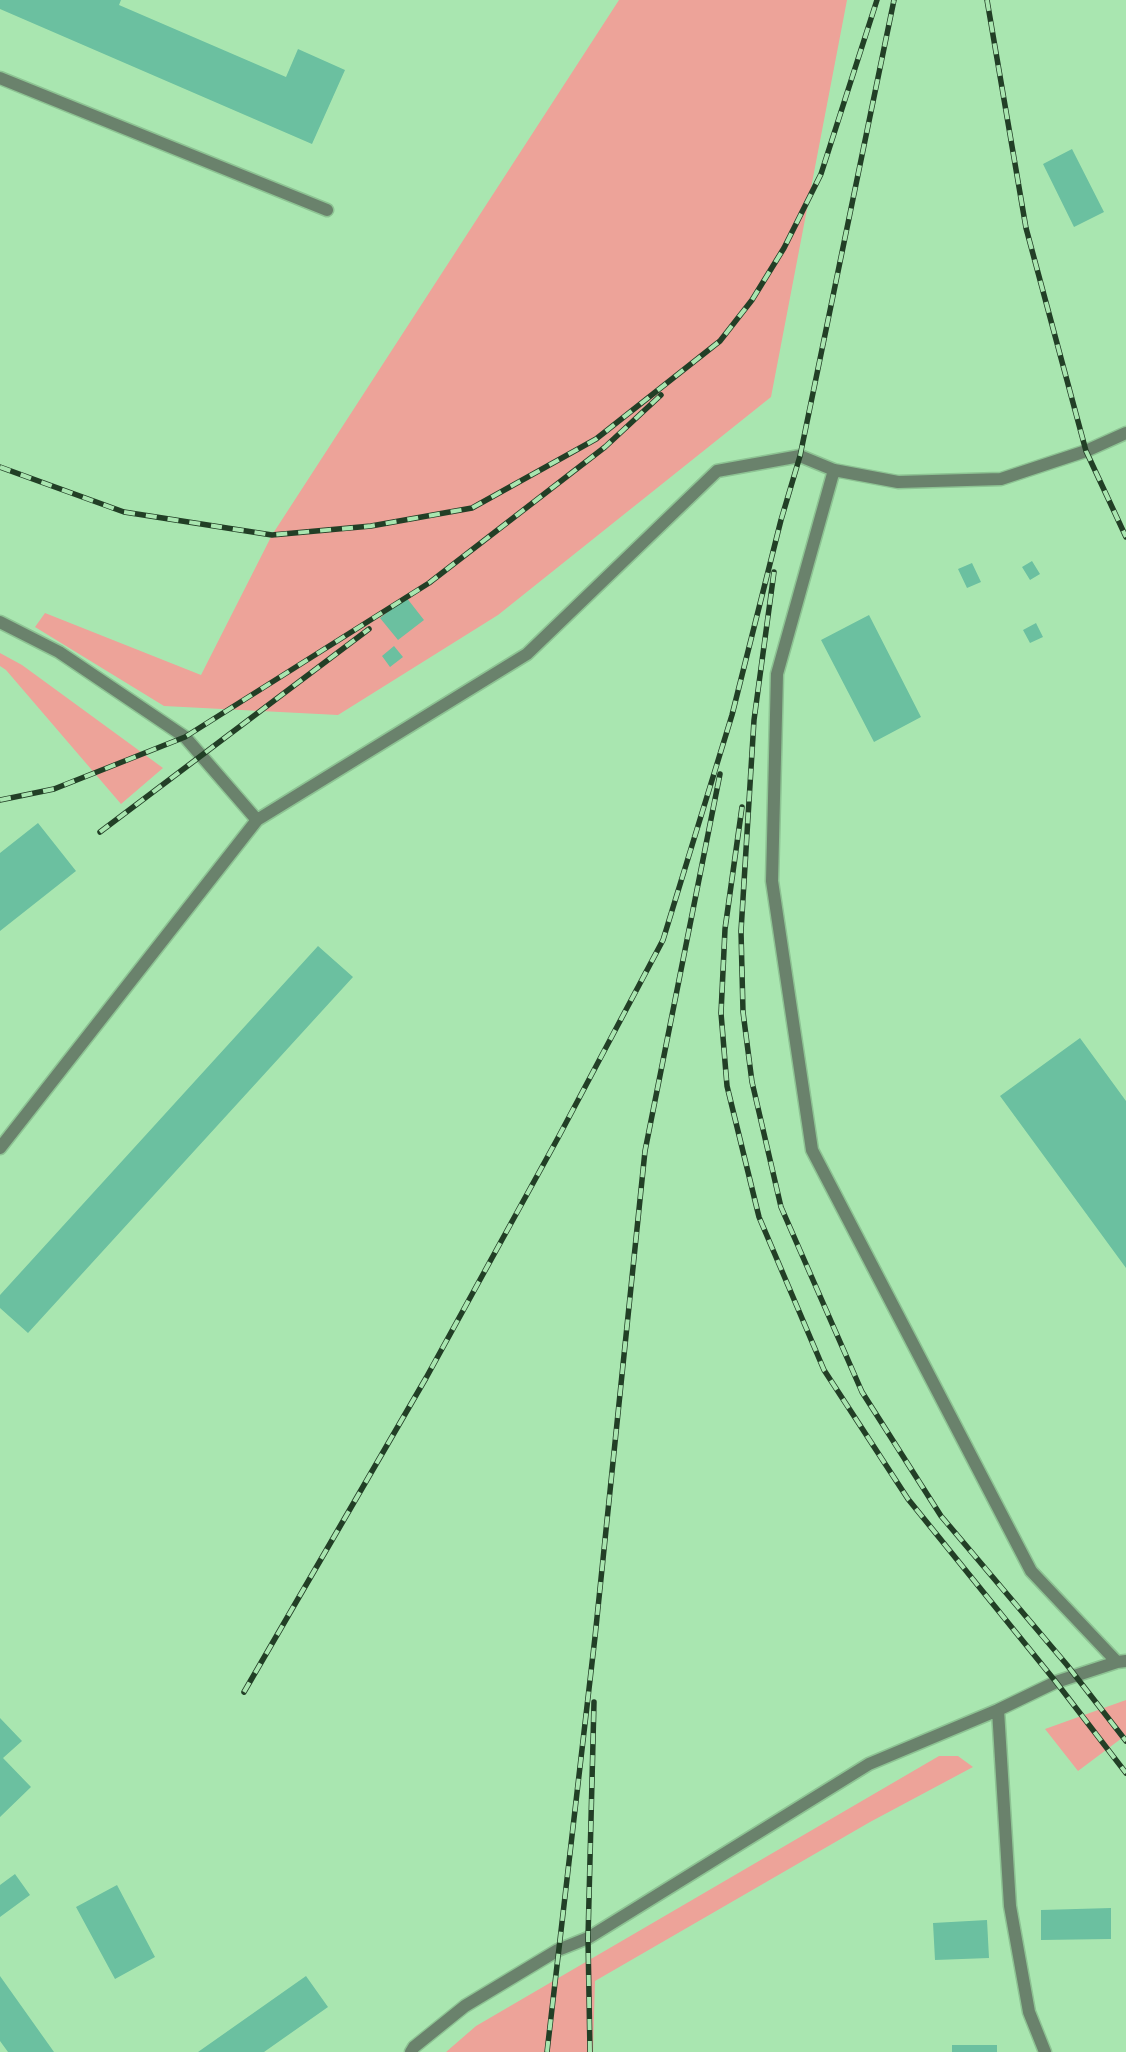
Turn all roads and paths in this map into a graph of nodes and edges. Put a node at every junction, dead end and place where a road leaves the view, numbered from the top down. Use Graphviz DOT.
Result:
graph roads {
  1 [pos="0,78"];
  2 [pos="327,210"];
  3 [pos="1126,433"];
  4 [pos="834,470"];
  5 [pos="0,622"];
  6 [pos="257,820"];
  7 [pos="0,1148"];
  8 [pos="1121,1662"];
  9 [pos="998,1710"];
  10 [pos="412,2052"];
  11 [pos="1045,2052"];
  1 -- 2 [label="street"];
  3 -- 4 [label="street"];
  4 -- 6 [label="street"];
  4 -- 8 [label="street"];
  5 -- 6 [label="street"];
  6 -- 7 [label="street"];
  8 -- 9 [label="street"];
  9 -- 10 [label="street"];
  9 -- 11 [label="street"];
}
